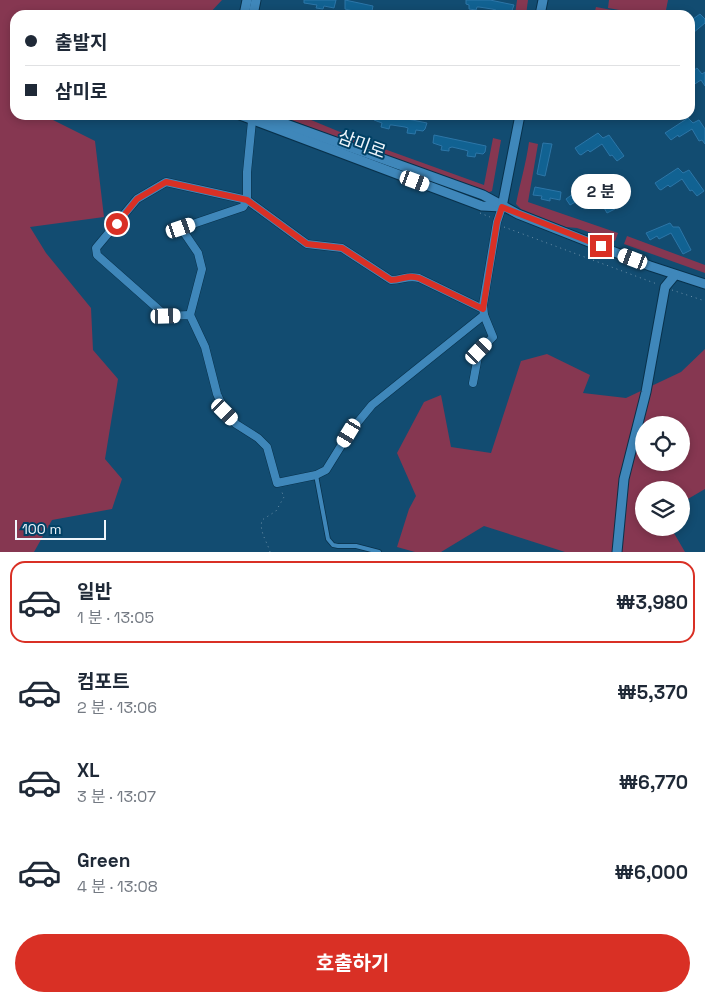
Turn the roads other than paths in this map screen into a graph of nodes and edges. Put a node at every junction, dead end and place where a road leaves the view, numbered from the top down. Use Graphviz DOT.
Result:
graph roads {
  1 [pos="275,120"];
  2 [pos="519,120"];
  3 [pos="252,121"];
  4 [pos="247,200"];
  5 [pos="502,207"];
  6 [pos="675,274"];
  7 [pos="705,284"];
  8 [pos="484,312"];
  9 [pos="190,315"];
  10 [pos="473,383"];
  11 [pos="316,475"];
  12 [pos="378,552"];
  13 [pos="617,552"];
  1 -- 5 [label="street, 삼미로"];
  2 -- 5 [label="street"];
  3 -- 4 [label="street"];
  3 -- 5 [label="street, 삼미로"];
  4 -- 8 [label="street"];
  4 -- 9 [label="street"];
  4 -- 9 [label="street"];
  5 -- 6 [label="street, 삼미로"];
  5 -- 8 [label="street"];
  6 -- 7 [label="street, 삼미로"];
  6 -- 13 [label="street"];
  8 -- 10 [label="street"];
  8 -- 11 [label="street"];
  9 -- 11 [label="street"];
  11 -- 12 [label="lane"];
}
